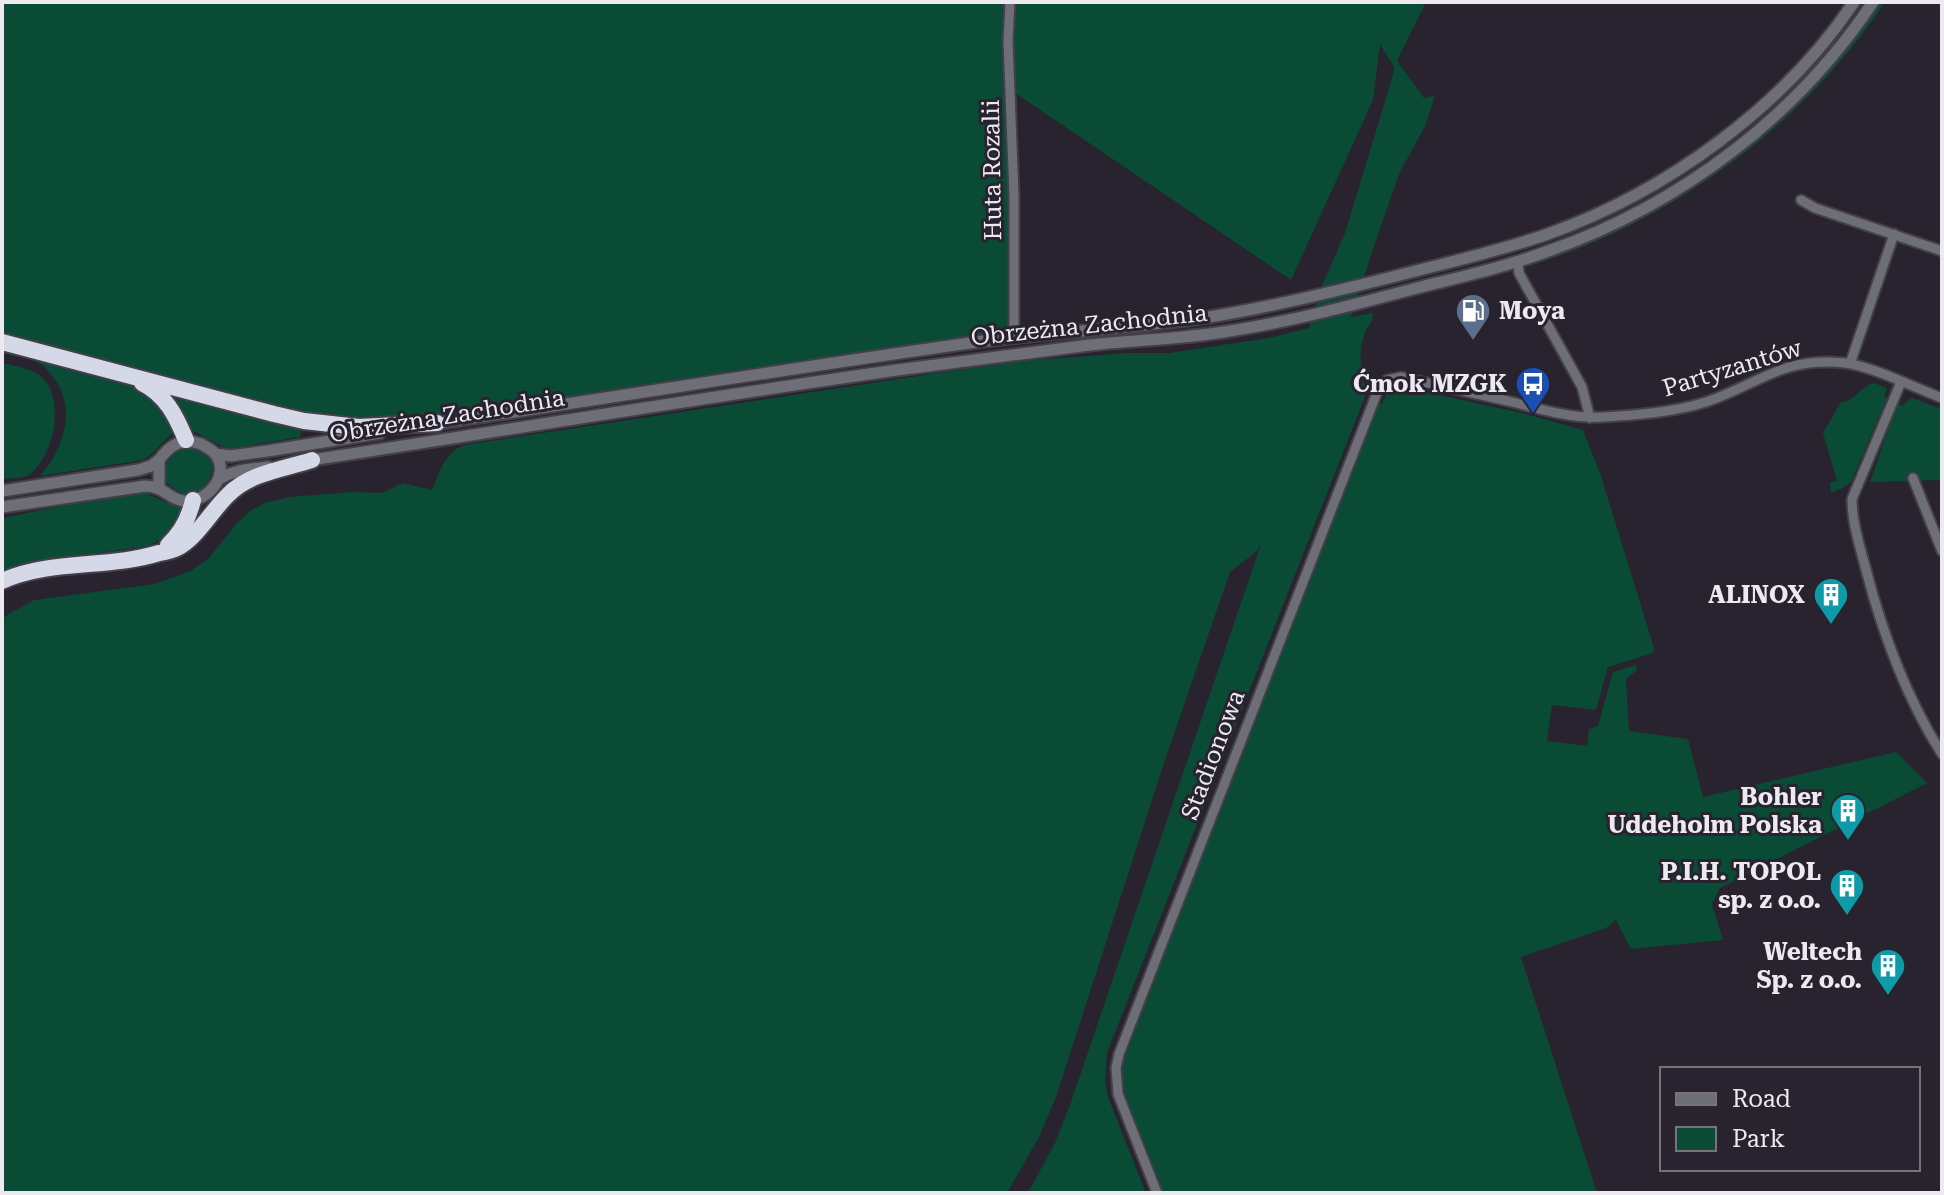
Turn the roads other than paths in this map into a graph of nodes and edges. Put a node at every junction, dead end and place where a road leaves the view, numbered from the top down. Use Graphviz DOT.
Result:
graph roads {
  1 [pos="1010,2"];
  2 [pos="1854,2"];
  3 [pos="1873,2"];
  4 [pos="1801,200"];
  5 [pos="1894,234"];
  6 [pos="1942,251"];
  7 [pos="1518,262"];
  8 [pos="1014,338"];
  9 [pos="2,342"];
  10 [pos="1850,364"];
  11 [pos="112,371"];
  12 [pos="1901,382"];
  13 [pos="1431,384"];
  14 [pos="1942,398"];
  15 [pos="1590,418"];
  16 [pos="437,423"];
  17 [pos="186,440"];
  18 [pos="216,454"];
  19 [pos="159,460"];
  20 [pos="312,460"];
  21 [pos="1913,478"];
  22 [pos="219,479"];
  23 [pos="159,487"];
  24 [pos="2,491"];
  25 [pos="193,500"];
  26 [pos="2,507"];
  27 [pos="1942,551"];
  28 [pos="158,554"];
  29 [pos="2,581"];
  30 [pos="1942,754"];
  31 [pos="1157,1193"];
  1 -- 8 [label="street, Huta Rozalii"];
  2 -- 8 [label="street, Obrzeżna Zachodnia"];
  3 -- 7 [label="street, Obrzeżna Zachodnia"];
  4 -- 5 [label="street"];
  5 -- 6 [label="street"];
  5 -- 10 [label="street"];
  7 -- 15 [label="street"];
  7 -- 20 [label="street, Obrzeżna Zachodnia"];
  8 -- 16 [label="street, Obrzeżna Zachodnia"];
  9 -- 11 [label="highway"];
  10 -- 12 [label="street, Partyzantów"];
  10 -- 15 [label="street, Partyzantów"];
  11 -- 16 [label="highway"];
  11 -- 17 [label="highway"];
  12 -- 14 [label="street, Partyzantów"];
  12 -- 30 [label="street"];
  13 -- 15 [label="street, Partyzantów"];
  13 -- 31 [label="street, Stadionowa"];
  16 -- 18 [label="street, Obrzeżna Zachodnia"];
  17 -- 18 [label="street"];
  17 -- 19 [label="street"];
  18 -- 22 [label="street"];
  19 -- 23 [label="street"];
  19 -- 24 [label="street"];
  20 -- 22 [label="street, Obrzeżna Zachodnia"];
  20 -- 28 [label="highway"];
  21 -- 27 [label="street"];
  22 -- 25 [label="street"];
  23 -- 25 [label="street"];
  23 -- 26 [label="street"];
  25 -- 28 [label="highway"];
  28 -- 29 [label="highway"];
}
